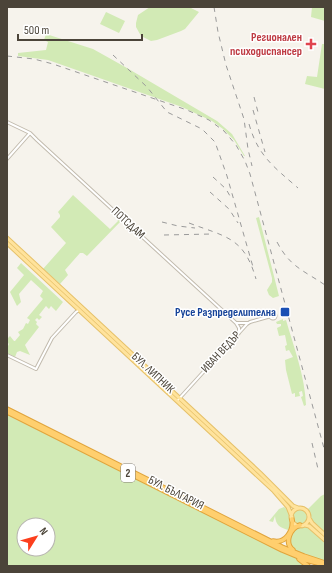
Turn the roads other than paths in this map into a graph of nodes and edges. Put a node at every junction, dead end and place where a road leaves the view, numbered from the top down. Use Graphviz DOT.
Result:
graph roads {
  1 [pos="7,122"];
  2 [pos="30,134"];
  3 [pos="7,159"];
  4 [pos="7,238"];
  5 [pos="7,243"];
  6 [pos="79,309"];
  7 [pos="271,316"];
  8 [pos="250,322"];
  9 [pos="236,323"];
  10 [pos="239,333"];
  11 [pos="7,355"];
  12 [pos="178,399"];
  13 [pos="7,409"];
  14 [pos="7,412"];
  15 [pos="239,456"];
  16 [pos="298,508"];
  17 [pos="292,518"];
  18 [pos="309,518"];
  19 [pos="302,525"];
  20 [pos="325,535"];
  21 [pos="261,536"];
  22 [pos="325,540"];
  23 [pos="286,552"];
  24 [pos="304,556"];
  25 [pos="325,564"];
  26 [pos="308,566"];
  1 -- 2 [label="street, ПОТСДАМ"];
  2 -- 3 [label="street"];
  2 -- 9 [label="street, ПОТСДАМ"];
  4 -- 6 [label="main road, БУЛ. ЛИПНИК"];
  5 -- 6 [label="main road, БУЛ. ЛИПНИК"];
  6 -- 11 [label="street"];
  6 -- 12 [label="main road, БУЛ. ЛИПНИК"];
  7 -- 8 [label="street, ИВАН ВЕДЪР"];
  8 -- 9 [label="street"];
  8 -- 10 [label="street, ИВАН ВЕДЪР"];
  9 -- 10 [label="street"];
  10 -- 12 [label="street, ИВАН ВЕДЪР"];
  12 -- 15 [label="main road, БУЛ. ЛИПНИК"];
  13 -- 21 [label="highway, БУЛ. БЪЛГАРИЯ / 2"];
  14 -- 23 [label="highway, БУЛ. БЪЛГАРИЯ / 2"];
  15 -- 16 [label="main road, БУЛ. ЛИПНИК"];
  15 -- 17 [label="main road, БУЛ. ЛИПНИК"];
  16 -- 17 [label="main road"];
  16 -- 18 [label="main road"];
  17 -- 19 [label="main road"];
  17 -- 21 [label="highway"];
  18 -- 19 [label="main road"];
  18 -- 20 [label="main road"];
  19 -- 22 [label="main road"];
  19 -- 24 [label="highway"];
  21 -- 24 [label="highway, БУЛ. БЪЛГАРИЯ / 2"];
  23 -- 25 [label="highway, БУЛ. БЪЛГАРИЯ / 2"];
  23 -- 26 [label="highway"];
  24 -- 25 [label="highway, БУЛ. БЪЛГАРИЯ / 2"];
}
